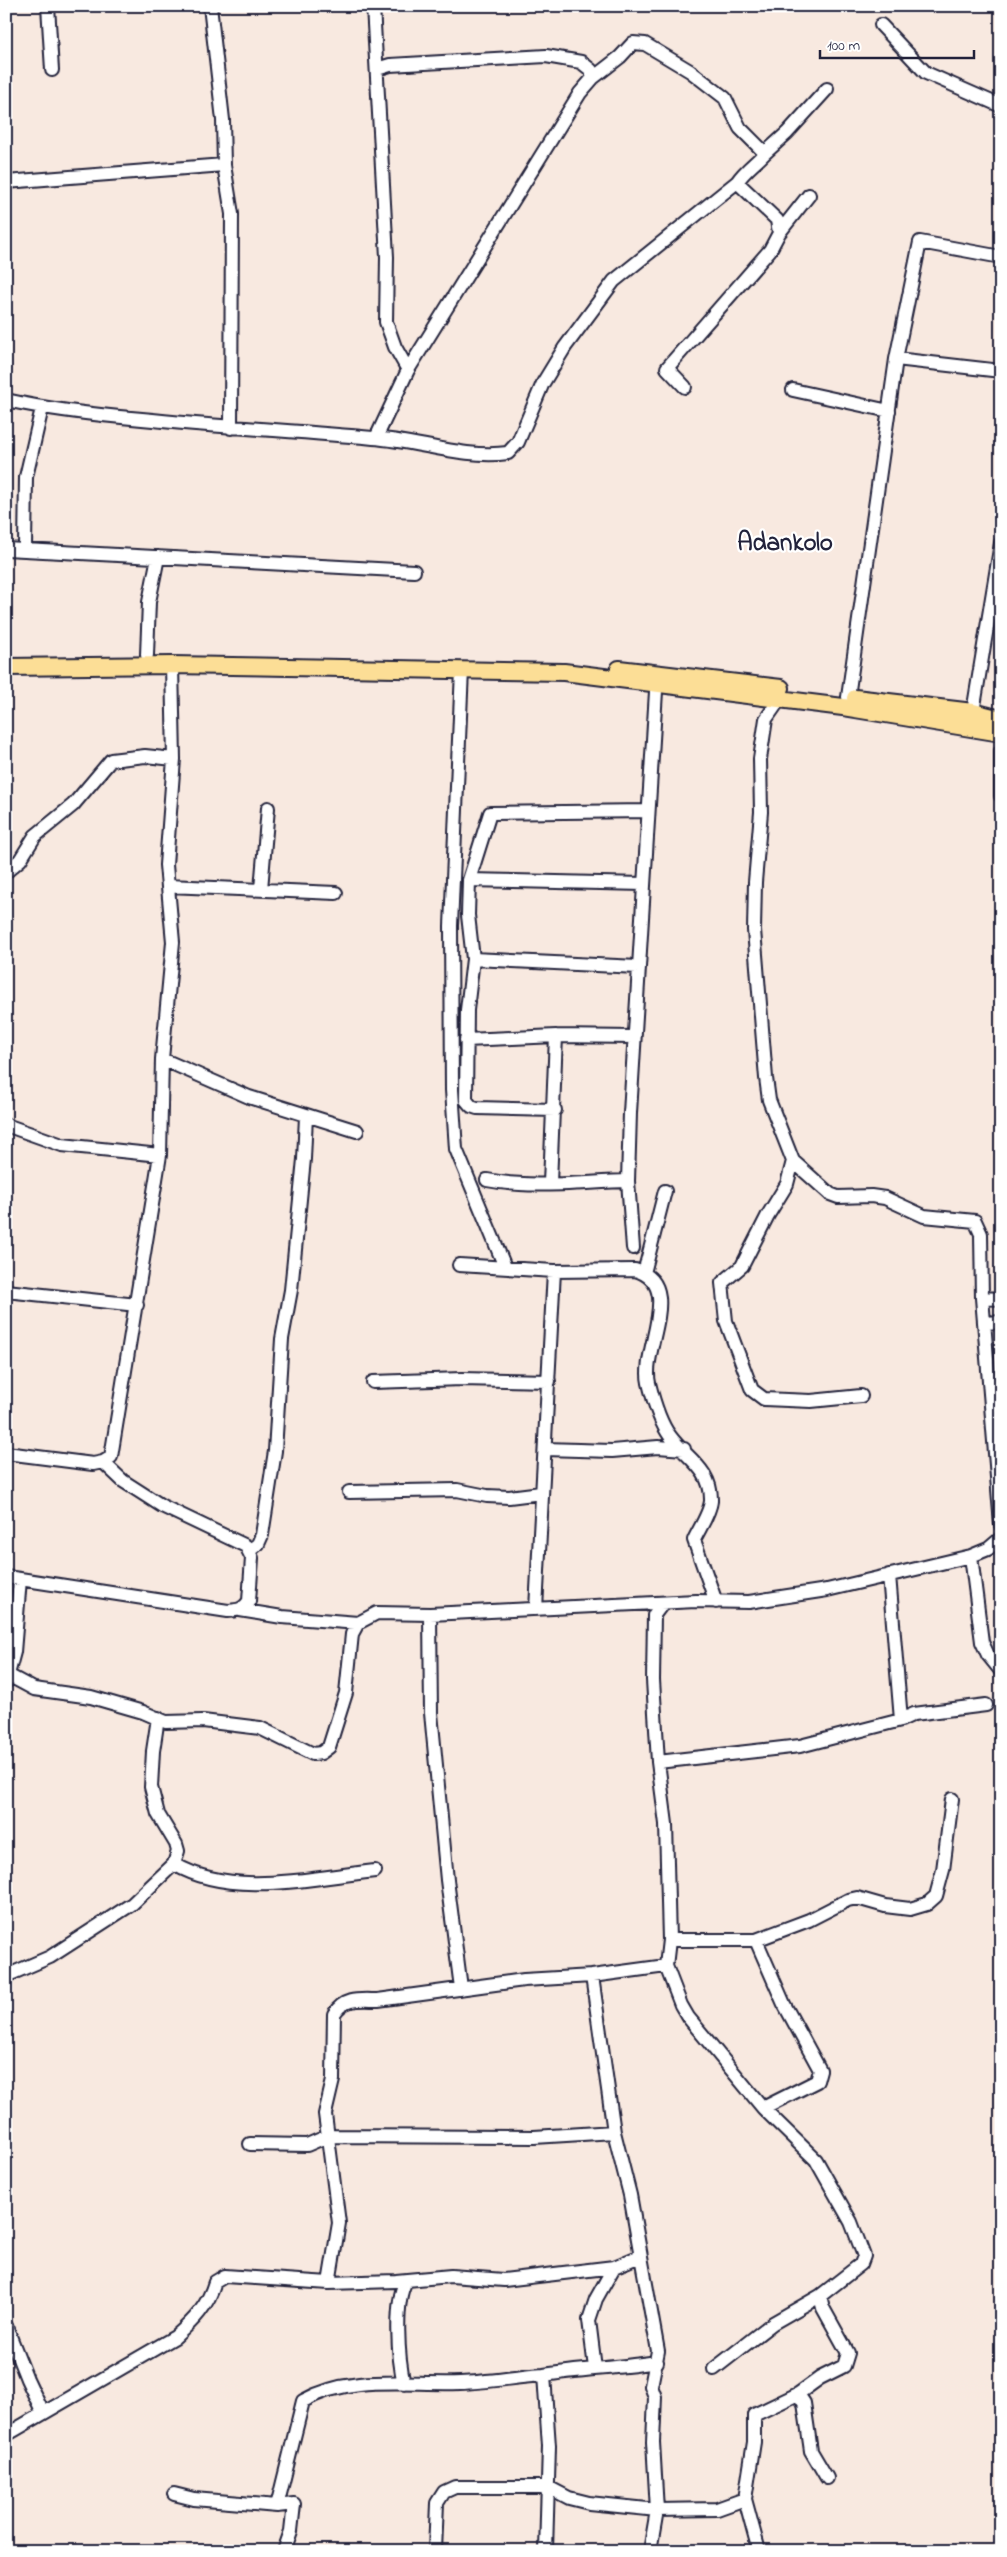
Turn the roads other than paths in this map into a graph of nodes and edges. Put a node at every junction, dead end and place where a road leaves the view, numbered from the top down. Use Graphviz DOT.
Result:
graph roads {
  1 [pos="48,6"];
  2 [pos="210,6"];
  3 [pos="373,6"];
  4 [pos="881,25"];
  5 [pos="377,69"];
  6 [pos="52,70"];
  7 [pos="593,78"];
  8 [pos="827,89"];
  9 [pos="1001,106"];
  10 [pos="765,153"];
  11 [pos="224,165"];
  12 [pos="6,182"];
  13 [pos="737,182"];
  14 [pos="809,195"];
  15 [pos="779,233"];
  16 [pos="1001,257"];
  17 [pos="896,359"];
  18 [pos="408,370"];
  19 [pos="1001,372"];
  20 [pos="685,387"];
  21 [pos="793,390"];
  22 [pos="6,400"];
  23 [pos="42,408"];
  24 [pos="889,411"];
  25 [pos="231,428"];
  26 [pos="376,438"];
  27 [pos="1001,543"];
  28 [pos="25,548"];
  29 [pos="6,549"];
  30 [pos="158,557"];
  31 [pos="414,571"];
  32 [pos="147,655"];
  33 [pos="6,658"];
  34 [pos="172,666"];
  35 [pos="6,667"];
  36 [pos="462,670"];
  37 [pos="656,678"];
  38 [pos="848,697"];
  39 [pos="780,699"];
  40 [pos="973,712"];
  41 [pos="1001,719"];
  42 [pos="1001,733"];
  43 [pos="1001,751"];
  44 [pos="174,759"];
  45 [pos="1001,796"];
  46 [pos="268,808"];
  47 [pos="647,811"];
  48 [pos="6,872"];
  49 [pos="469,880"];
  50 [pos="644,884"];
  51 [pos="168,886"];
  52 [pos="261,889"];
  53 [pos="336,893"];
  54 [pos="473,959"];
  55 [pos="638,968"];
  56 [pos="556,1036"];
  57 [pos="634,1037"];
  58 [pos="466,1040"];
  59 [pos="162,1059"];
  60 [pos="555,1110"];
  61 [pos="306,1116"];
  62 [pos="6,1125"];
  63 [pos="357,1131"];
  64 [pos="160,1154"];
  65 [pos="793,1161"];
  66 [pos="488,1180"];
  67 [pos="628,1181"];
  68 [pos="550,1183"];
  69 [pos="665,1191"];
  70 [pos="633,1248"];
  71 [pos="459,1265"];
  72 [pos="505,1267"];
  73 [pos="554,1270"];
  74 [pos="644,1272"];
  75 [pos="6,1291"];
  76 [pos="982,1298"];
  77 [pos="1001,1299"];
  78 [pos="137,1306"];
  79 [pos="1001,1322"];
  80 [pos="984,1323"];
  81 [pos="549,1381"];
  82 [pos="373,1382"];
  83 [pos="861,1396"];
  84 [pos="545,1449"];
  85 [pos="684,1449"];
  86 [pos="6,1453"];
  87 [pos="103,1462"];
  88 [pos="349,1492"];
  89 [pos="541,1492"];
  90 [pos="1001,1525"];
  91 [pos="1001,1538"];
  92 [pos="249,1551"];
  93 [pos="971,1556"];
  94 [pos="889,1576"];
  95 [pos="6,1577"];
  96 [pos="20,1579"];
  97 [pos="716,1602"];
  98 [pos="663,1603"];
  99 [pos="536,1608"];
  100 [pos="240,1610"];
  101 [pos="430,1614"];
  102 [pos="358,1623"];
  103 [pos="1001,1671"];
  104 [pos="7,1679"];
  105 [pos="986,1706"];
  106 [pos="158,1718"];
  107 [pos="901,1720"];
  108 [pos="658,1762"];
  109 [pos="952,1799"];
  110 [pos="174,1864"];
  111 [pos="375,1870"];
  112 [pos="669,1940"];
  113 [pos="756,1940"];
  114 [pos="666,1966"];
  115 [pos="6,1976"];
  116 [pos="592,1976"];
  117 [pos="461,1988"];
  118 [pos="763,2108"];
  119 [pos="614,2132"];
  120 [pos="328,2136"];
  121 [pos="250,2144"];
  122 [pos="640,2256"];
  123 [pos="614,2267"];
  124 [pos="406,2280"];
  125 [pos="329,2283"];
  126 [pos="820,2296"];
  127 [pos="6,2326"];
  128 [pos="657,2362"];
  129 [pos="595,2368"];
  130 [pos="714,2369"];
  131 [pos="544,2375"];
  132 [pos="404,2383"];
  133 [pos="798,2394"];
  134 [pos="44,2413"];
  135 [pos="6,2435"];
  136 [pos="827,2478"];
  137 [pos="548,2487"];
  138 [pos="174,2494"];
  139 [pos="745,2499"];
  140 [pos="277,2506"];
  141 [pos="657,2510"];
  142 [pos="284,2551"];
  143 [pos="435,2551"];
  144 [pos="546,2551"];
  145 [pos="650,2551"];
  146 [pos="759,2551"];
  1 -- 6 [label="street"];
  2 -- 11 [label="street"];
  3 -- 5 [label="street"];
  4 -- 9 [label="street"];
  5 -- 7 [label="street"];
  5 -- 18 [label="street"];
  7 -- 10 [label="street"];
  7 -- 18 [label="street"];
  8 -- 10 [label="street"];
  10 -- 13 [label="street"];
  11 -- 12 [label="street"];
  11 -- 25 [label="street"];
  13 -- 15 [label="street"];
  13 -- 26 [label="street"];
  14 -- 15 [label="street"];
  15 -- 20 [label="street"];
  16 -- 17 [label="street"];
  17 -- 19 [label="street"];
  17 -- 24 [label="street"];
  18 -- 26 [label="street"];
  21 -- 24 [label="street"];
  22 -- 23 [label="street"];
  23 -- 25 [label="street"];
  23 -- 28 [label="street"];
  24 -- 38 [label="street"];
  25 -- 26 [label="street"];
  27 -- 40 [label="street"];
  28 -- 29 [label="street"];
  28 -- 30 [label="street"];
  30 -- 31 [label="street"];
  30 -- 32 [label="street"];
  32 -- 33 [label="main road"];
  32 -- 37 [label="main road"];
  34 -- 35 [label="main road"];
  34 -- 36 [label="main road"];
  34 -- 44 [label="street"];
  36 -- 37 [label="main road"];
  36 -- 72 [label="street"];
  37 -- 38 [label="main road"];
  37 -- 39 [label="main road"];
  37 -- 47 [label="street"];
  38 -- 40 [label="main road"];
  39 -- 42 [label="main road"];
  39 -- 65 [label="street"];
  40 -- 41 [label="main road"];
  43 -- 45 [label="street"];
  44 -- 48 [label="street"];
  44 -- 51 [label="street"];
  46 -- 52 [label="street"];
  47 -- 49 [label="street"];
  47 -- 50 [label="street"];
  49 -- 50 [label="street"];
  49 -- 54 [label="street"];
  50 -- 55 [label="street"];
  51 -- 52 [label="street"];
  51 -- 59 [label="street"];
  52 -- 53 [label="street"];
  54 -- 55 [label="street"];
  54 -- 58 [label="street"];
  55 -- 57 [label="street"];
  56 -- 57 [label="street"];
  56 -- 58 [label="street"];
  56 -- 60 [label="street"];
  57 -- 67 [label="street"];
  58 -- 60 [label="street"];
  59 -- 61 [label="street"];
  59 -- 64 [label="street"];
  60 -- 68 [label="street"];
  61 -- 63 [label="street"];
  61 -- 92 [label="street"];
  62 -- 64 [label="street"];
  64 -- 78 [label="street"];
  65 -- 76 [label="street"];
  65 -- 83 [label="street"];
  66 -- 68 [label="street"];
  67 -- 68 [label="street"];
  67 -- 70 [label="street"];
  69 -- 74 [label="street"];
  71 -- 72 [label="street"];
  72 -- 73 [label="street"];
  73 -- 74 [label="street"];
  73 -- 81 [label="street"];
  74 -- 85 [label="street"];
  75 -- 78 [label="street"];
  76 -- 77 [label="street"];
  76 -- 80 [label="street"];
  78 -- 87 [label="street"];
  79 -- 80 [label="street"];
  80 -- 90 [label="street"];
  81 -- 82 [label="street"];
  81 -- 84 [label="street"];
  84 -- 85 [label="street"];
  84 -- 89 [label="street"];
  85 -- 97 [label="street"];
  86 -- 87 [label="street"];
  87 -- 92 [label="street"];
  88 -- 89 [label="street"];
  89 -- 99 [label="street"];
  91 -- 93 [label="street"];
  92 -- 100 [label="street"];
  93 -- 94 [label="street"];
  93 -- 103 [label="street"];
  94 -- 97 [label="street"];
  94 -- 107 [label="street"];
  95 -- 96 [label="street"];
  96 -- 100 [label="street"];
  96 -- 104 [label="street"];
  97 -- 98 [label="street"];
  98 -- 99 [label="street"];
  98 -- 108 [label="street"];
  99 -- 101 [label="street"];
  100 -- 102 [label="street"];
  101 -- 102 [label="street"];
  101 -- 117 [label="street"];
  102 -- 106 [label="street"];
  104 -- 106 [label="street"];
  105 -- 107 [label="street"];
  106 -- 110 [label="street"];
  107 -- 108 [label="street"];
  108 -- 112 [label="street"];
  109 -- 113 [label="street"];
  110 -- 111 [label="street"];
  110 -- 115 [label="street"];
  112 -- 113 [label="street"];
  112 -- 114 [label="street"];
  113 -- 118 [label="street"];
  114 -- 116 [label="street"];
  114 -- 118 [label="street"];
  116 -- 117 [label="street"];
  116 -- 119 [label="street"];
  117 -- 120 [label="street"];
  118 -- 126 [label="street"];
  119 -- 120 [label="street"];
  119 -- 122 [label="street"];
  120 -- 121 [label="street"];
  120 -- 125 [label="street"];
  122 -- 123 [label="street"];
  122 -- 128 [label="street"];
  123 -- 124 [label="street"];
  123 -- 129 [label="street"];
  124 -- 125 [label="street"];
  124 -- 132 [label="street"];
  125 -- 134 [label="street"];
  126 -- 130 [label="street"];
  126 -- 133 [label="street"];
  127 -- 134 [label="street"];
  128 -- 129 [label="street"];
  128 -- 141 [label="street"];
  129 -- 131 [label="street"];
  131 -- 132 [label="street"];
  131 -- 137 [label="street"];
  132 -- 140 [label="street"];
  133 -- 136 [label="street"];
  133 -- 139 [label="street"];
  134 -- 135 [label="street"];
  137 -- 141 [label="street"];
  137 -- 143 [label="street"];
  137 -- 144 [label="street"];
  138 -- 140 [label="street"];
  139 -- 141 [label="street"];
  139 -- 146 [label="street"];
  140 -- 142 [label="street"];
  141 -- 145 [label="street"];
}
